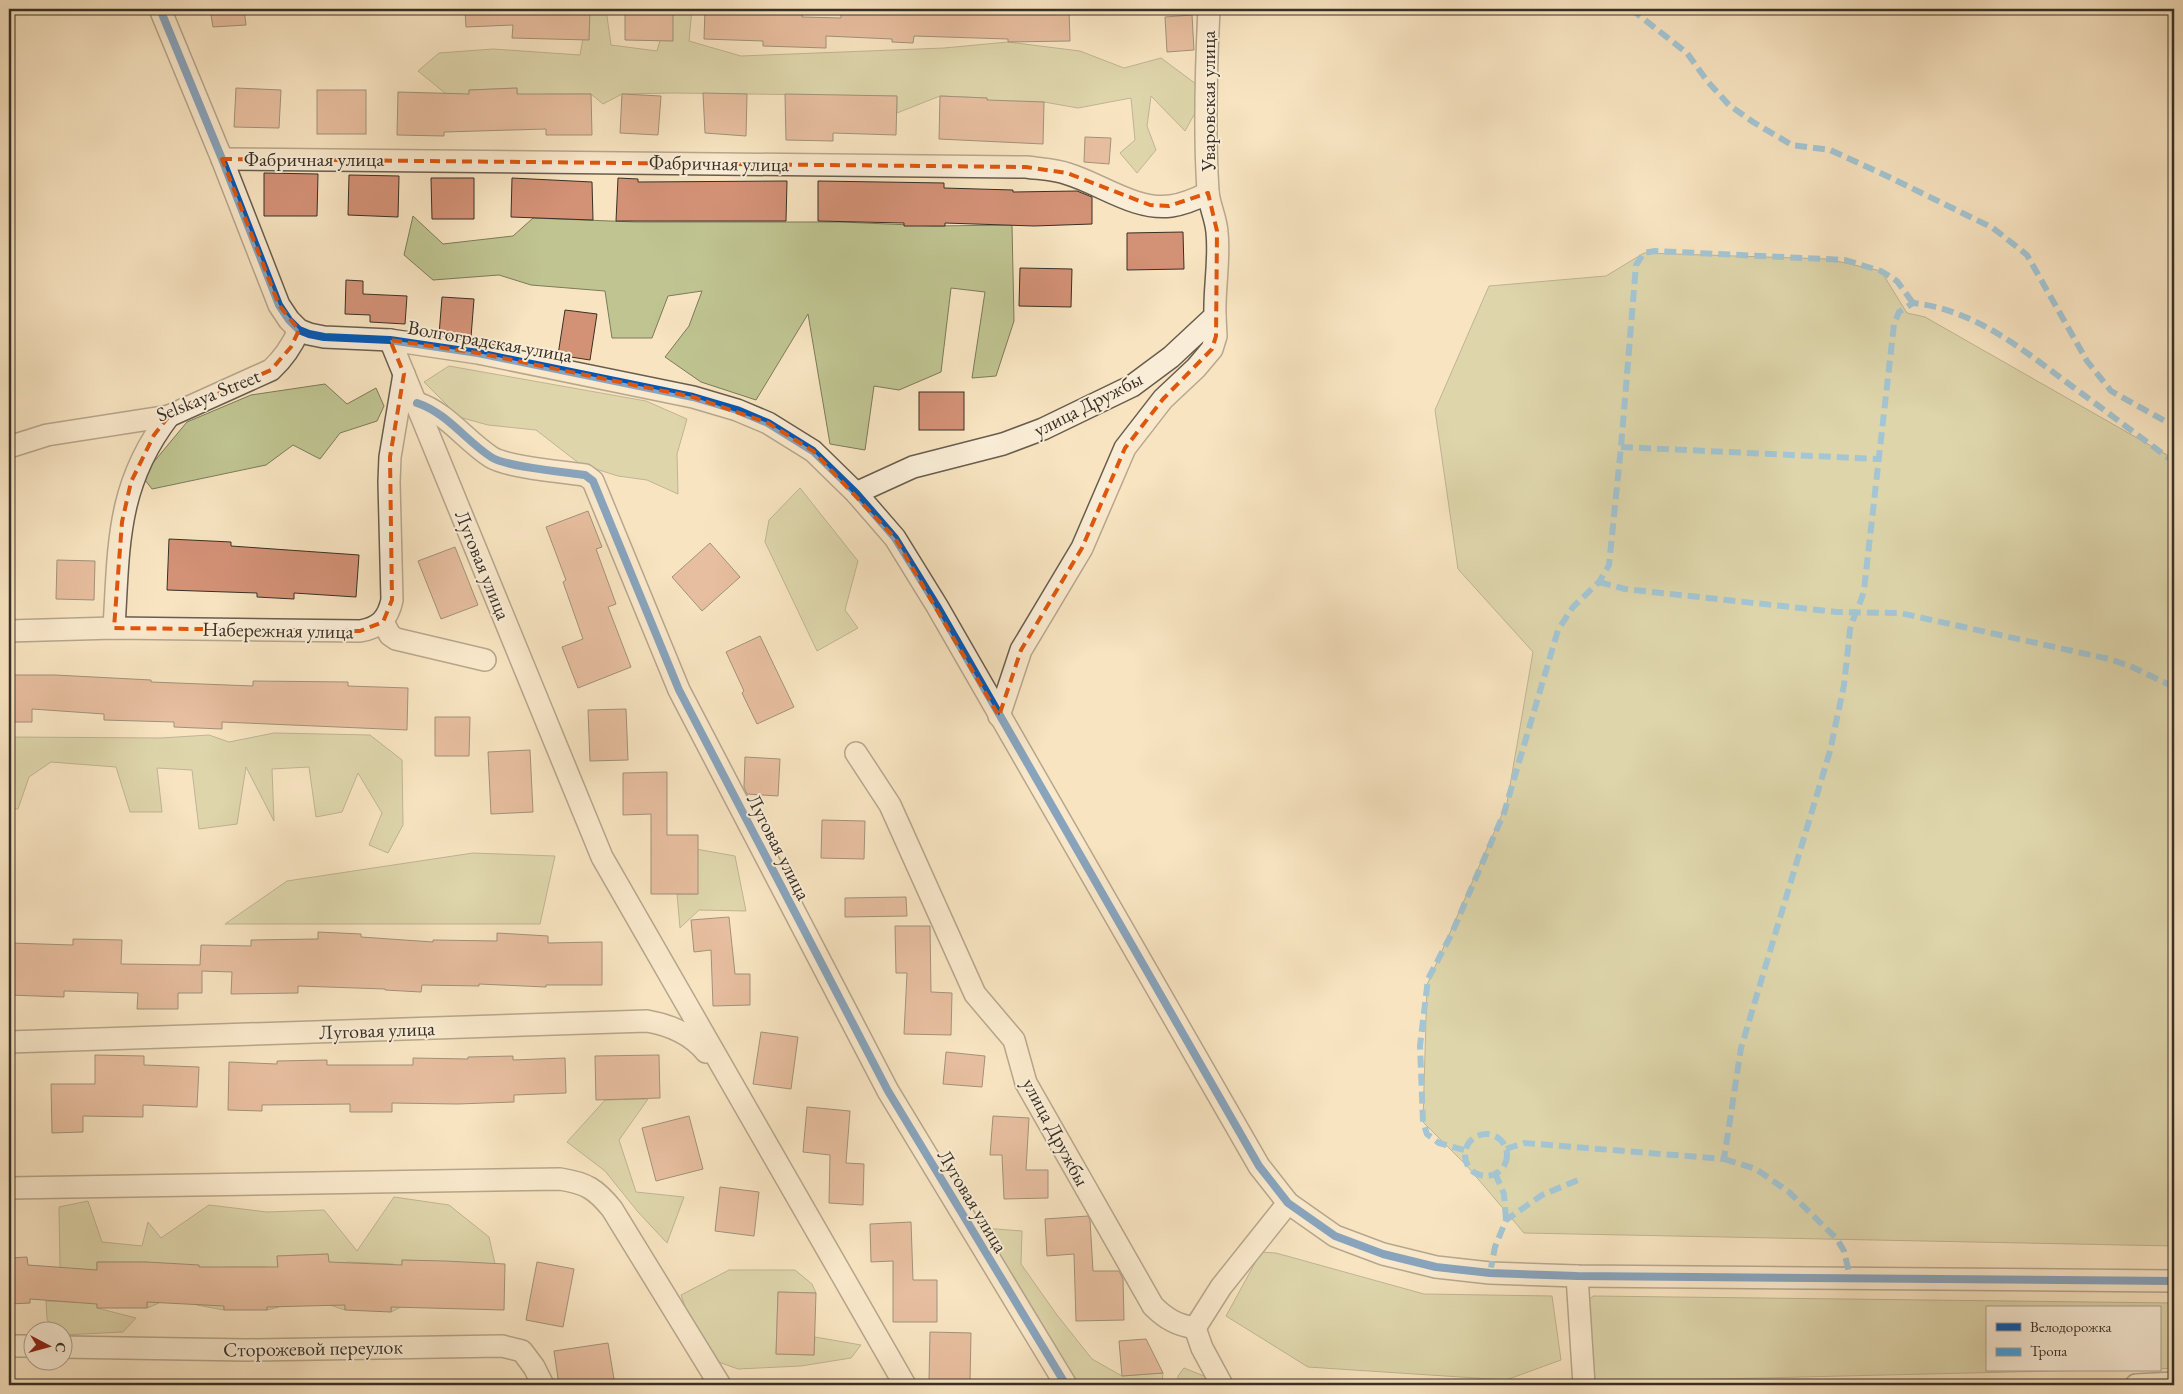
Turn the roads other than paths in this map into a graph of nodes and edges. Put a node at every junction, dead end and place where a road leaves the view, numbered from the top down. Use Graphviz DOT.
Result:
graph roads {
  1 [pos="160,9"];
  2 [pos="1209,9"];
  3 [pos="222,159"];
  4 [pos="1208,193"];
  5 [pos="1216,316"];
  6 [pos="299,330"];
  7 [pos="390,340"];
  8 [pos="404,374"];
  9 [pos="417,404"];
  10 [pos="169,416"];
  11 [pos="9,447"];
  12 [pos="856,493"];
  13 [pos="383,622"];
  14 [pos="114,628"];
  15 [pos="9,631"];
  16 [pos="485,660"];
  17 [pos="999,716"];
  18 [pos="856,754"];
  19 [pos="682,998"];
  20 [pos="647,1021"];
  21 [pos="9,1042"];
  22 [pos="725,1074"];
  23 [pos="9,1188"];
  24 [pos="1288,1203"];
  25 [pos="1577,1276"];
  26 [pos="2174,1281"];
  27 [pos="1195,1328"];
  28 [pos="9,1346"];
  29 [pos="22,1346"];
  30 [pos="72,1347"];
  31 [pos="2174,1383"];
  32 [pos="543,1385"];
  33 [pos="720,1385"];
  34 [pos="905,1385"];
  35 [pos="1066,1385"];
  36 [pos="1222,1385"];
  37 [pos="1584,1385"];
  38 [pos="2136,1385"];
  1 -- 3 [label="street"];
  2 -- 4 [label="street, Уваровская улица"];
  3 -- 4 [label="street, Фабричная улица"];
  3 -- 6 [label="street"];
  4 -- 5 [label="street"];
  5 -- 12 [label="street, улица Дружбы"];
  5 -- 17 [label="street"];
  6 -- 7 [label="street, Волгоградская улица"];
  6 -- 10 [label="street, Selskaya Street"];
  7 -- 8 [label="street, Луговая улица"];
  7 -- 12 [label="street, Волгоградская улица"];
  8 -- 9 [label="street, Луговая улица"];
  8 -- 13 [label="street, Набережная улица"];
  9 -- 19 [label="street, Луговая улица"];
  9 -- 35 [label="street, Луговая улица"];
  10 -- 11 [label="street, Selskaya Street"];
  10 -- 14 [label="street"];
  12 -- 17 [label="street, Волгоградская улица"];
  13 -- 14 [label="street, Набережная улица"];
  13 -- 16 [label="street"];
  14 -- 15 [label="street, Набережная улица"];
  17 -- 24 [label="street, Волгоградская улица"];
  18 -- 27 [label="street, улица Дружбы"];
  19 -- 20 [label="street"];
  19 -- 22 [label="street, Луговая улица"];
  20 -- 21 [label="street, Луговая улица"];
  20 -- 22 [label="street, Луговая улица"];
  22 -- 34 [label="street, Луговая улица"];
  23 -- 33 [label="street"];
  24 -- 25 [label="street, Волгоградская улица"];
  24 -- 27 [label="street"];
  25 -- 26 [label="street, Волгоградская улица"];
  25 -- 37 [label="street"];
  27 -- 36 [label="street"];
  28 -- 29 [label="street"];
  30 -- 32 [label="street, Сторожевой переулок"];
  31 -- 38 [label="street"];
}
